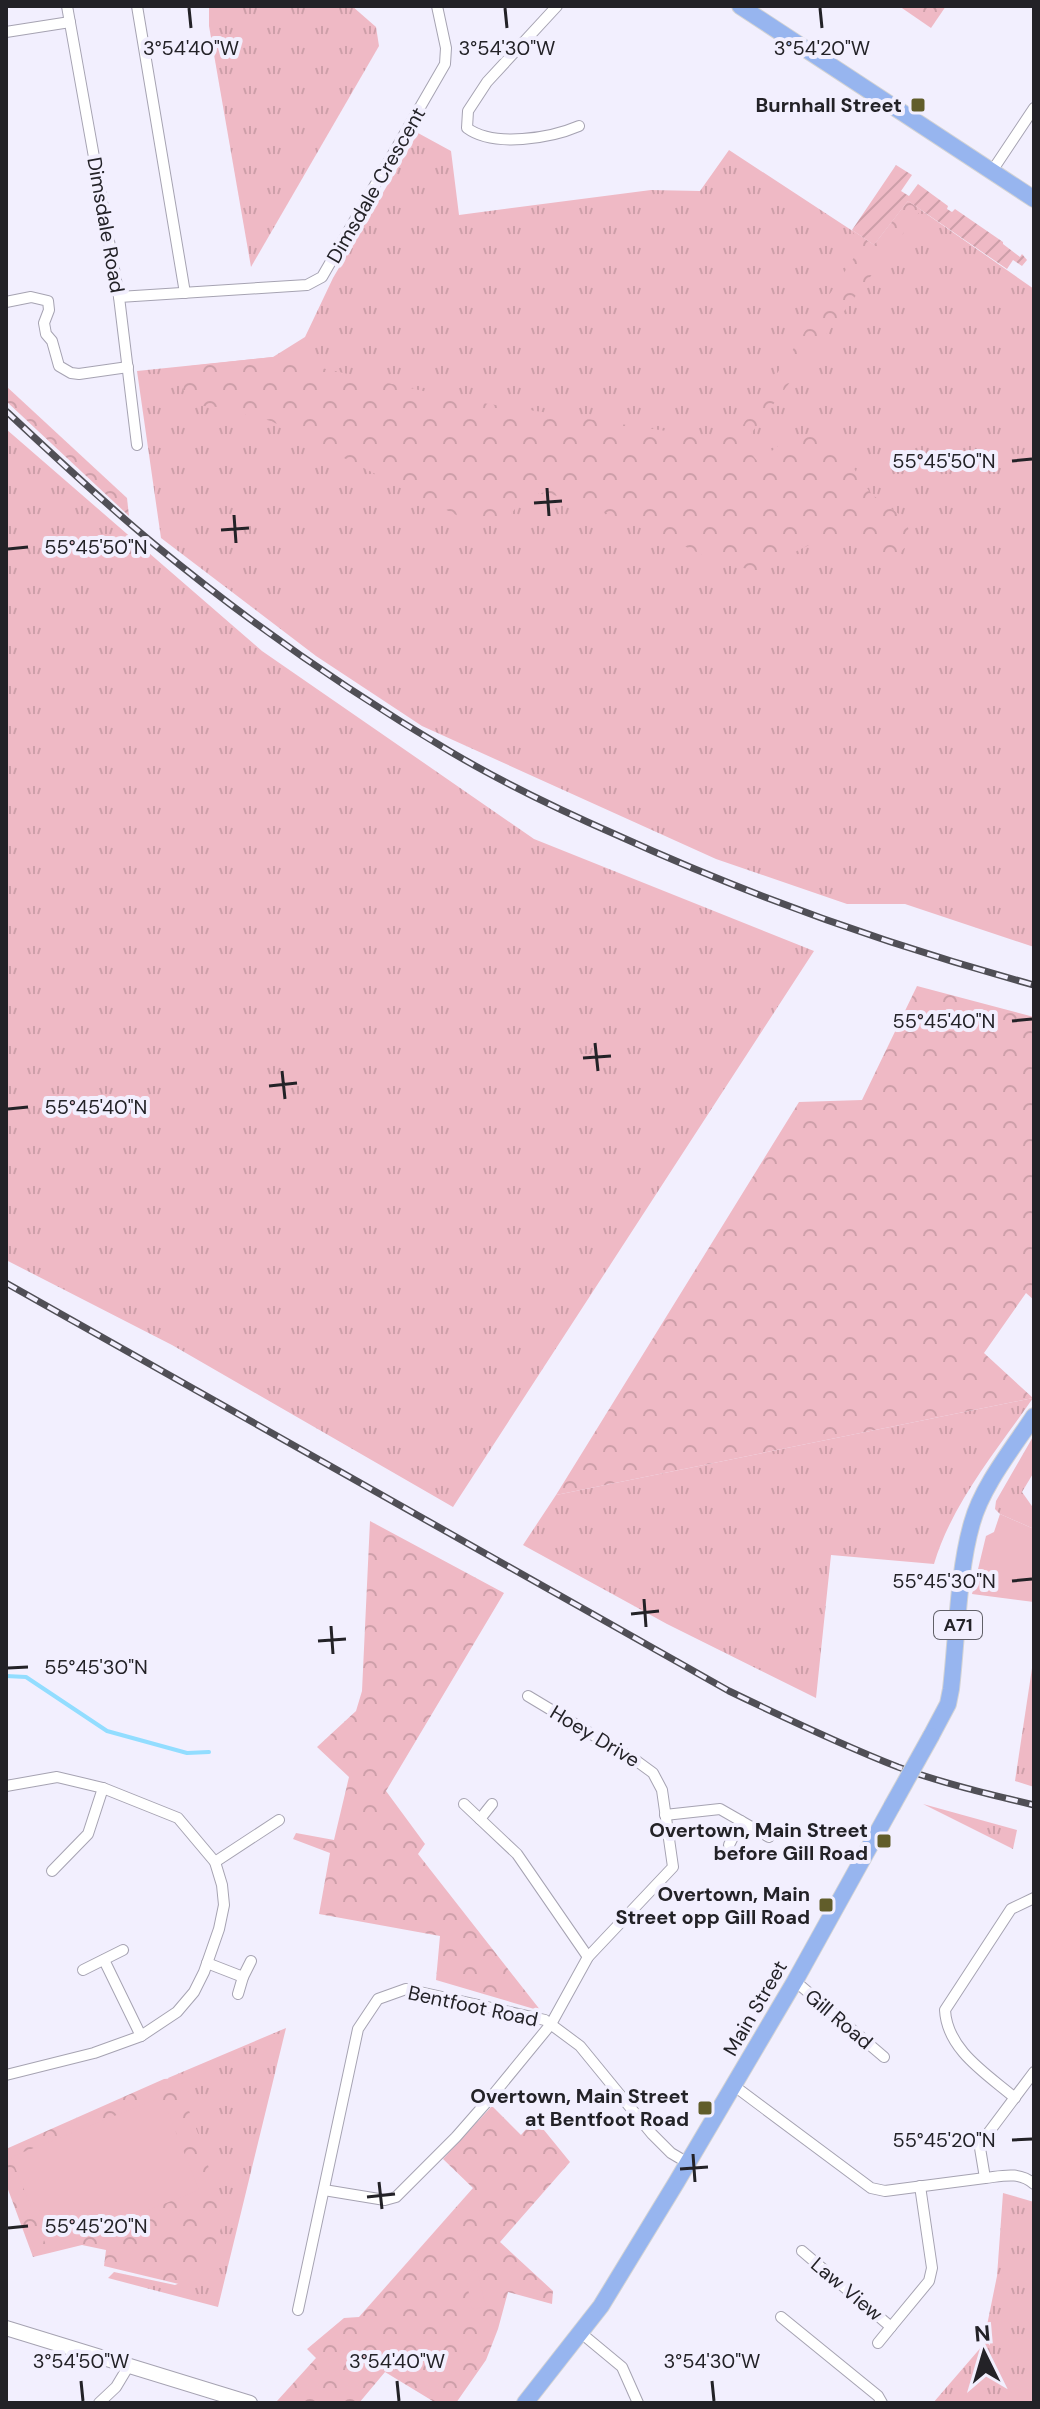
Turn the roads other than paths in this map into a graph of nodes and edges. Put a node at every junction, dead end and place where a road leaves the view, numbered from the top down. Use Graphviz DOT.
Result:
graph roads {
  1 [pos="67,6"];
  2 [pos="137,6"];
  3 [pos="437,6"];
  4 [pos="557,6"];
  5 [pos="740,6"];
  6 [pos="70,22"];
  7 [pos="6,32"];
  8 [pos="1034,108"];
  9 [pos="579,126"];
  10 [pos="992,171"];
  11 [pos="1034,199"];
  12 [pos="185,293"];
  13 [pos="119,297"];
  14 [pos="6,302"];
  15 [pos="128,367"];
  16 [pos="137,445"];
  17 [pos="1034,1416"];
  18 [pos="528,1696"];
  19 [pos="6,1786"];
  20 [pos="103,1788"];
  21 [pos="464,1804"];
  22 [pos="492,1804"];
  23 [pos="665,1815"];
  24 [pos="480,1819"];
  25 [pos="279,1820"];
  26 [pos="741,1821"];
  27 [pos="769,1837"];
  28 [pos="729,1845"];
  29 [pos="215,1862"];
  30 [pos="52,1871"];
  31 [pos="1034,1898"];
  32 [pos="123,1950"];
  33 [pos="588,1957"];
  34 [pos="104,1960"];
  35 [pos="251,1961"];
  36 [pos="207,1963"];
  37 [pos="83,1970"];
  38 [pos="243,1977"];
  39 [pos="795,1981"];
  40 [pos="238,1994"];
  41 [pos="551,2024"];
  42 [pos="141,2036"];
  43 [pos="884,2057"];
  44 [pos="1034,2072"];
  45 [pos="9,2074"];
  46 [pos="733,2085"];
  47 [pos="1015,2098"];
  48 [pos="688,2163"];
  49 [pos="985,2178"];
  50 [pos="1034,2184"];
  51 [pos="920,2186"];
  52 [pos="324,2190"];
  53 [pos="802,2251"];
  54 [pos="298,2310"];
  55 [pos="781,2317"];
  56 [pos="891,2327"];
  57 [pos="6,2328"];
  58 [pos="581,2333"];
  59 [pos="878,2343"];
  60 [pos="128,2367"];
  61 [pos="99,2403"];
  62 [pos="250,2403"];
  63 [pos="525,2403"];
  64 [pos="638,2403"];
  65 [pos="882,2403"];
  1 -- 6 [label="street, Dimsdale Road"];
  2 -- 12 [label="street"];
  3 -- 12 [label="street, Dimsdale Crescent"];
  4 -- 9 [label="street"];
  5 -- 10 [label="main road"];
  6 -- 7 [label="street"];
  6 -- 13 [label="street, Dimsdale Road"];
  8 -- 10 [label="street"];
  10 -- 11 [label="main road"];
  12 -- 13 [label="street, Dimsdale Crescent"];
  13 -- 15 [label="street, Dimsdale Road"];
  14 -- 15 [label="street"];
  15 -- 16 [label="street, Dimsdale Road"];
  17 -- 39 [label="main road, Main Street / A71, bridge"];
  18 -- 23 [label="street, Hoey Drive"];
  19 -- 20 [label="street"];
  20 -- 29 [label="street"];
  20 -- 30 [label="street"];
  21 -- 24 [label="street"];
  22 -- 24 [label="street"];
  23 -- 26 [label="street"];
  23 -- 33 [label="street, Hoey Drive"];
  24 -- 33 [label="street"];
  25 -- 29 [label="street"];
  26 -- 27 [label="street"];
  26 -- 28 [label="street"];
  29 -- 36 [label="street"];
  31 -- 47 [label="street"];
  32 -- 34 [label="street"];
  33 -- 41 [label="street, Hoey Drive"];
  34 -- 37 [label="street"];
  34 -- 42 [label="street"];
  35 -- 38 [label="street"];
  36 -- 38 [label="street"];
  36 -- 42 [label="street"];
  38 -- 40 [label="street"];
  39 -- 43 [label="street, Gill Road"];
  39 -- 46 [label="main road, Main Street / A71"];
  41 -- 48 [label="street, Bentfoot Road"];
  41 -- 52 [label="street, Hoey Drive"];
  41 -- 52 [label="street, Bentfoot Road"];
  42 -- 45 [label="street"];
  44 -- 47 [label="street"];
  46 -- 48 [label="main road, Main Street / A71"];
  46 -- 51 [label="street"];
  47 -- 49 [label="street"];
  48 -- 58 [label="main road, Main Street / A71"];
  49 -- 50 [label="street"];
  49 -- 51 [label="street"];
  51 -- 56 [label="street, Law View"];
  52 -- 54 [label="street, Bentfoot Road"];
  53 -- 56 [label="street, Law View"];
  55 -- 65 [label="street"];
  56 -- 59 [label="street, Law View"];
  57 -- 60 [label="main road"];
  58 -- 63 [label="main road, Main Street / A71"];
  58 -- 64 [label="street"];
  60 -- 61 [label="street"];
  60 -- 62 [label="main road"];
}
